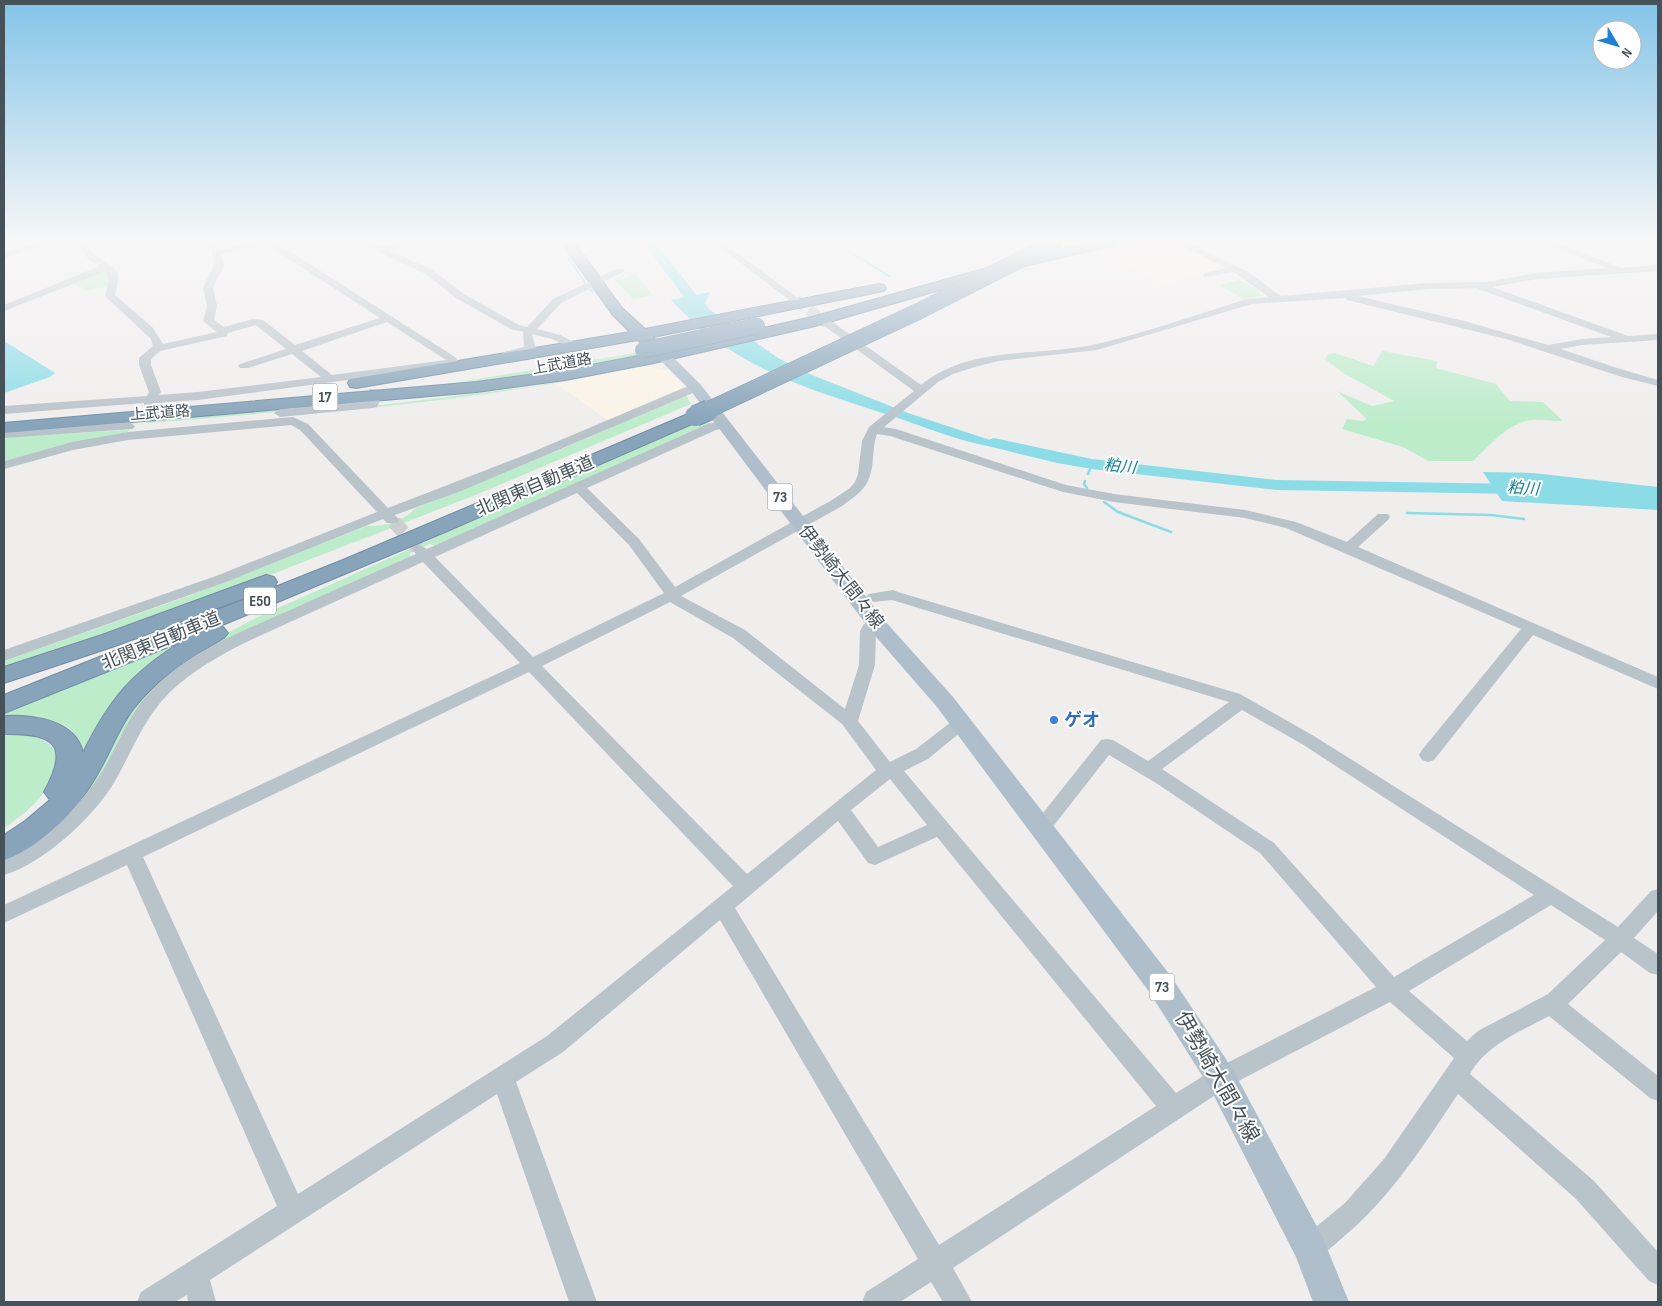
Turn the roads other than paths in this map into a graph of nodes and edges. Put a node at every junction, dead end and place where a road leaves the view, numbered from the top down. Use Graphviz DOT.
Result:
graph roads {
  1 [pos="17,303"];
  2 [pos="118,303"];
  3 [pos="211,303"];
  4 [pos="365,303"];
  5 [pos="472,303"];
  6 [pos="554,303"];
  7 [pos="613,303"];
  8 [pos="833,303"];
  9 [pos="853,303"];
  10 [pos="919,303"];
  11 [pos="937,303"];
  12 [pos="1245,303"];
  13 [pos="1378,303"];
  14 [pos="1528,303"];
  15 [pos="4,308"];
  16 [pos="389,318"];
  17 [pos="826,323"];
  18 [pos="755,324"];
  19 [pos="530,331"];
  20 [pos="223,332"];
  21 [pos="1658,337"];
  22 [pos="1630,340"];
  23 [pos="644,341"];
  24 [pos="576,347"];
  25 [pos="292,348"];
  26 [pos="1546,348"];
  27 [pos="156,349"];
  28 [pos="670,354"];
  29 [pos="452,362"];
  30 [pos="244,366"];
  31 [pos="328,379"];
  32 [pos="1658,383"];
  33 [pos="696,388"];
  34 [pos="918,392"];
  35 [pos="374,400"];
  36 [pos="151,402"];
  37 [pos="267,403"];
  38 [pos="208,404"];
  39 [pos="4,410"];
  40 [pos="186,411"];
  41 [pos="692,413"];
  42 [pos="4,416"];
  43 [pos="235,417"];
  44 [pos="4,422"];
  45 [pos="724,424"];
  46 [pos="878,426"];
  47 [pos="4,428"];
  48 [pos="4,434"];
  49 [pos="4,465"];
  50 [pos="579,487"];
  51 [pos="515,495"];
  52 [pos="1383,517"];
  53 [pos="806,521"];
  54 [pos="388,525"];
  55 [pos="1349,548"];
  56 [pos="423,552"];
  57 [pos="672,595"];
  58 [pos="874,597"];
  59 [pos="878,626"];
  60 [pos="1531,627"];
  61 [pos="4,656"];
  62 [pos="532,664"];
  63 [pos="4,675"];
  64 [pos="1658,683"];
  65 [pos="4,691"];
  66 [pos="1241,702"];
  67 [pos="4,704"];
  68 [pos="953,713"];
  69 [pos="848,720"];
  70 [pos="4,725"];
  71 [pos="1428,756"];
  72 [pos="1149,769"];
  73 [pos="889,770"];
  74 [pos="840,809"];
  75 [pos="940,827"];
  76 [pos="1041,828"];
  77 [pos="4,838"];
  78 [pos="4,849"];
  79 [pos="132,854"];
  80 [pos="4,867"];
  81 [pos="746,886"];
  82 [pos="1551,895"];
  83 [pos="1658,897"];
  84 [pos="723,906"];
  85 [pos="4,914"];
  86 [pos="1620,939"];
  87 [pos="1658,966"];
  88 [pos="1392,990"];
  89 [pos="1551,1004"];
  90 [pos="1468,1056"];
  91 [pos="1456,1077"];
  92 [pos="503,1078"];
  93 [pos="1221,1078"];
  94 [pos="1658,1090"];
  95 [pos="1173,1108"];
  96 [pos="293,1212"];
  97 [pos="1310,1248"];
  98 [pos="935,1264"];
  99 [pos="1658,1272"];
  100 [pos="195,1275"];
  101 [pos="151,1302"];
  102 [pos="202,1302"];
  103 [pos="583,1302"];
  104 [pos="876,1302"];
  105 [pos="958,1302"];
  106 [pos="1331,1302"];
  1 -- 15 [label="street"];
  2 -- 27 [label="street"];
  3 -- 20 [label="street"];
  4 -- 16 [label="street"];
  5 -- 19 [label="street"];
  6 -- 19 [label="street"];
  7 -- 23 [label="highway"];
  8 -- 18 [label="highway"];
  9 -- 18 [label="highway"];
  10 -- 41 [label="highway, 北関東自動車道 / E50"];
  11 -- 41 [label="highway, 北関東自動車道 / E50, bridge"];
  12 -- 34 [label="street"];
  13 -- 26 [label="street"];
  14 -- 22 [label="street"];
  16 -- 25 [label="street"];
  16 -- 29 [label="street"];
  17 -- 34 [label="street"];
  18 -- 23 [label="highway, 上武道路 / 17, bridge"];
  18 -- 23 [label="highway"];
  18 -- 28 [label="highway"];
  19 -- 24 [label="street"];
  19 -- 29 [label="street"];
  20 -- 25 [label="street"];
  20 -- 27 [label="street"];
  21 -- 22 [label="street"];
  22 -- 26 [label="street"];
  23 -- 24 [label="highway"];
  23 -- 28 [label="highway"];
  23 -- 37 [label="highway, 上武道路 / 17"];
  23 -- 38 [label="highway, 上武道路 / 17"];
  24 -- 38 [label="highway"];
  25 -- 30 [label="street"];
  25 -- 31 [label="street"];
  26 -- 32 [label="street"];
  27 -- 36 [label="street"];
  28 -- 33 [label="main road, 伊勢崎大間々線 / 73"];
  28 -- 43 [label="highway"];
  28 -- 53 [label="main road, 伊勢崎大間々線 / 73"];
  29 -- 31 [label="street"];
  31 -- 36 [label="street"];
  33 -- 45 [label="main road, 伊勢崎大間々線 / 73"];
  33 -- 54 [label="street"];
  34 -- 46 [label="street"];
  35 -- 43 [label="street"];
  36 -- 39 [label="street"];
  37 -- 40 [label="highway, 上武道路 / 17"];
  37 -- 43 [label="highway"];
  38 -- 42 [label="highway, 上武道路 / 17"];
  40 -- 43 [label="highway"];
  40 -- 44 [label="highway, 上武道路 / 17"];
  41 -- 51 [label="highway, 北関東自動車道 / E50"];
  41 -- 54 [label="highway, 北関東自動車道 / E50"];
  43 -- 47 [label="highway"];
  43 -- 48 [label="street"];
  43 -- 49 [label="street"];
  43 -- 54 [label="street"];
  45 -- 50 [label="street"];
  45 -- 53 [label="main road, 伊勢崎大間々線 / 73"];
  46 -- 53 [label="street"];
  46 -- 55 [label="street"];
  50 -- 56 [label="street"];
  50 -- 57 [label="street"];
  51 -- 67 [label="highway, 北関東自動車道 / E50"];
  51 -- 78 [label="highway"];
  52 -- 55 [label="street"];
  53 -- 57 [label="street"];
  53 -- 58 [label="main road, 伊勢崎大間々線 / 73"];
  53 -- 59 [label="main road, 伊勢崎大間々線 / 73"];
  54 -- 61 [label="street"];
  54 -- 63 [label="highway"];
  54 -- 65 [label="highway, 北関東自動車道 / E50"];
  55 -- 60 [label="street"];
  56 -- 62 [label="street"];
  56 -- 80 [label="street"];
  57 -- 62 [label="street"];
  57 -- 69 [label="street"];
  58 -- 66 [label="street"];
  58 -- 68 [label="main road, 伊勢崎大間々線 / 73"];
  59 -- 68 [label="main road, 伊勢崎大間々線 / 73"];
  59 -- 69 [label="street"];
  60 -- 64 [label="street"];
  60 -- 71 [label="street"];
  62 -- 79 [label="street"];
  62 -- 81 [label="street"];
  66 -- 72 [label="street"];
  66 -- 82 [label="street"];
  68 -- 73 [label="street"];
  68 -- 76 [label="main road, 伊勢崎大間々線 / 73"];
  69 -- 73 [label="street"];
  70 -- 77 [label="highway"];
  72 -- 76 [label="street"];
  72 -- 88 [label="street"];
  73 -- 74 [label="street"];
  73 -- 75 [label="street"];
  74 -- 75 [label="street"];
  74 -- 81 [label="street"];
  75 -- 95 [label="street"];
  76 -- 93 [label="main road, 伊勢崎大間々線 / 73"];
  79 -- 85 [label="street"];
  79 -- 96 [label="street"];
  81 -- 84 [label="street"];
  82 -- 86 [label="street"];
  82 -- 88 [label="street"];
  83 -- 86 [label="street"];
  84 -- 92 [label="street"];
  84 -- 98 [label="street"];
  86 -- 87 [label="street"];
  86 -- 89 [label="street"];
  88 -- 90 [label="street"];
  88 -- 93 [label="street"];
  89 -- 90 [label="street"];
  89 -- 94 [label="street"];
  90 -- 91 [label="street"];
  91 -- 97 [label="street"];
  91 -- 99 [label="street"];
  92 -- 96 [label="street"];
  92 -- 103 [label="street"];
  93 -- 95 [label="street"];
  93 -- 97 [label="main road, 伊勢崎大間々線 / 73"];
  95 -- 98 [label="street"];
  96 -- 100 [label="street"];
  97 -- 106 [label="main road, 伊勢崎大間々線 / 73"];
  98 -- 104 [label="street"];
  98 -- 105 [label="street"];
  100 -- 101 [label="street"];
  100 -- 102 [label="street"];
}
